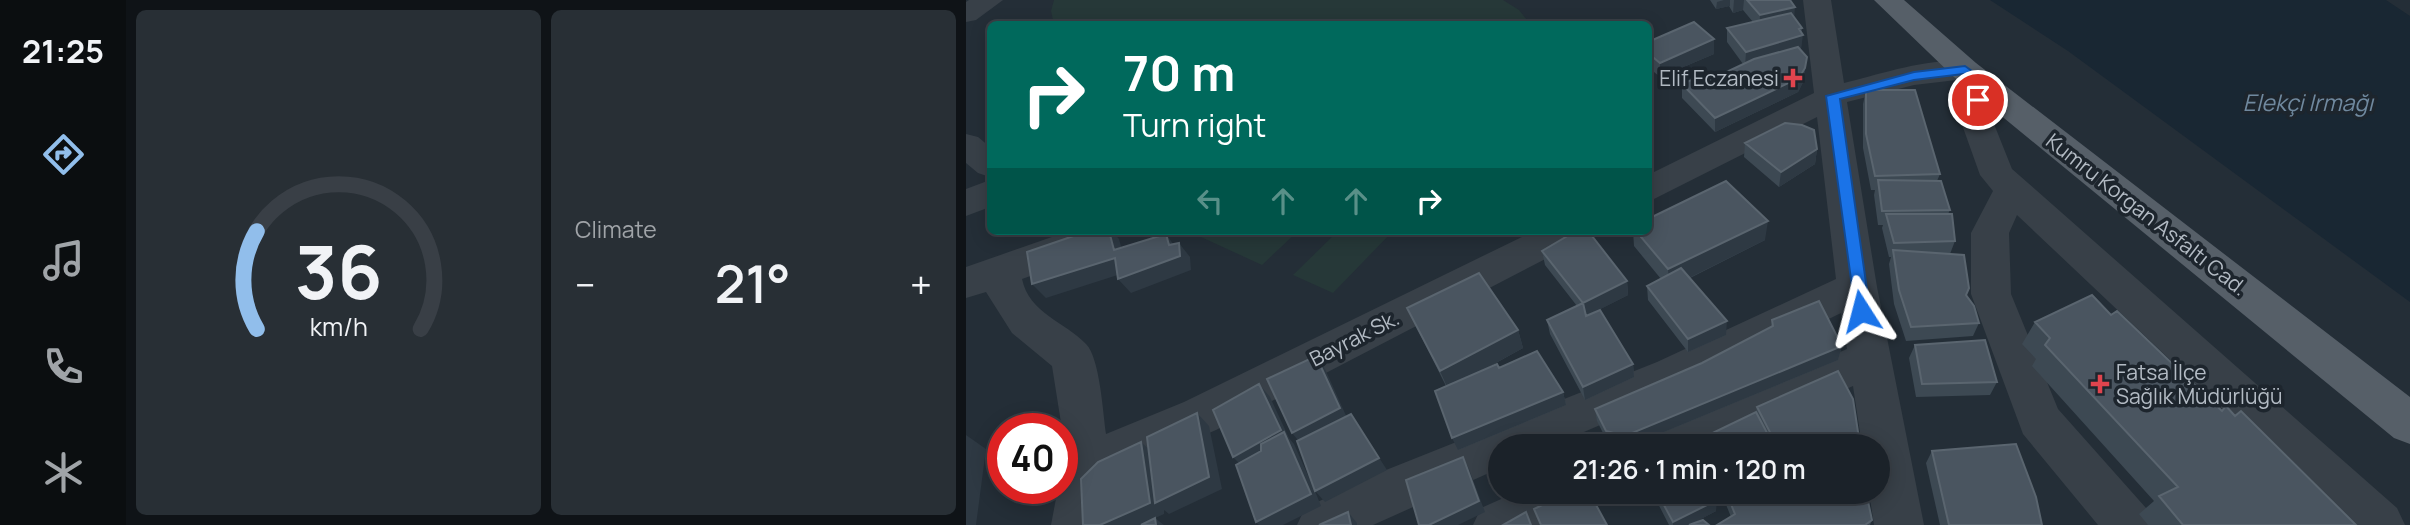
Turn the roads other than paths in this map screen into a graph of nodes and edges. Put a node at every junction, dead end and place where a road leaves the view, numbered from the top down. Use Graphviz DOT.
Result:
graph roads {
  1 [pos="989,0"];
  2 [pos="1817,0"];
  3 [pos="1888,0"];
  4 [pos="966,14"];
  5 [pos="1972,76"];
  6 [pos="1833,96"];
  7 [pos="966,145"];
  8 [pos="987,162"];
  9 [pos="1652,188"];
  10 [pos="2012,188"];
  11 [pos="987,194"];
  12 [pos="966,203"];
  13 [pos="1087,235"];
  14 [pos="1558,235"];
  15 [pos="984,277"];
  16 [pos="1857,287"];
  17 [pos="1870,358"];
  18 [pos="2410,424"];
  19 [pos="1700,434"];
  20 [pos="1087,457"];
  21 [pos="1544,504"];
  22 [pos="1076,525"];
  23 [pos="1322,525"];
  24 [pos="1498,525"];
  25 [pos="1899,525"];
  26 [pos="2129,525"];
  27 [pos="2381,525"];
  1 -- 4 [label="street"];
  2 -- 6 [label="street"];
  3 -- 5 [label="main road, Kumru Korgan Asfaltı Cad."];
  5 -- 6 [label="street"];
  5 -- 10 [label="street"];
  5 -- 18 [label="main road, Kumru Korgan Asfaltı Cad."];
  6 -- 9 [label="street"];
  6 -- 16 [label="street"];
  7 -- 8 [label="street"];
  10 -- 26 [label="street"];
  10 -- 27 [label="street"];
  11 -- 12 [label="street"];
  13 -- 15 [label="street"];
  14 -- 20 [label="street, Bayrak Sk."];
  15 -- 20 [label="street"];
  16 -- 17 [label="street"];
  16 -- 23 [label="street"];
  17 -- 19 [label="street"];
  17 -- 25 [label="street"];
  20 -- 22 [label="street"];
  21 -- 24 [label="street"];
}
